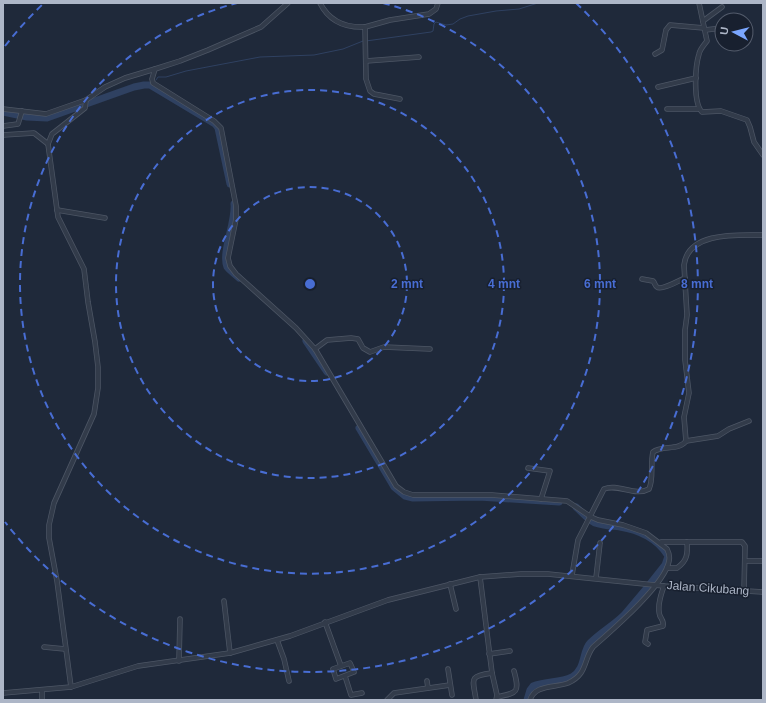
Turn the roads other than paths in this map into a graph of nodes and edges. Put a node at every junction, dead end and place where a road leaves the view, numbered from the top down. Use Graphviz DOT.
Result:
graph roads {
  1 [pos="288,3"];
  2 [pos="320,3"];
  3 [pos="438,3"];
  4 [pos="699,3"];
  5 [pos="722,7"];
  6 [pos="703,21"];
  7 [pos="365,27"];
  8 [pos="714,28"];
  9 [pos="704,29"];
  10 [pos="655,54"];
  11 [pos="418,57"];
  12 [pos="366,61"];
  13 [pos="155,69"];
  14 [pos="696,78"];
  15 [pos="658,87"];
  16 [pos="400,99"];
  17 [pos="86,103"];
  18 [pos="3,109"];
  19 [pos="667,109"];
  20 [pos="699,109"];
  21 [pos="21,114"];
  22 [pos="3,126"];
  23 [pos="3,135"];
  24 [pos="48,144"];
  25 [pos="763,155"];
  26 [pos="57,210"];
  27 [pos="105,218"];
  28 [pos="763,235"];
  29 [pos="685,278"];
  30 [pos="642,279"];
  31 [pos="316,349"];
  32 [pos="430,349"];
  33 [pos="749,421"];
  34 [pos="686,440"];
  35 [pos="528,468"];
  36 [pos="541,499"];
  37 [pos="589,519"];
  38 [pos="660,542"];
  39 [pos="686,542"];
  40 [pos="600,543"];
  41 [pos="763,561"];
  42 [pos="745,562"];
  43 [pos="667,568"];
  44 [pos="572,575"];
  45 [pos="480,577"];
  46 [pos="596,578"];
  47 [pos="450,584"];
  48 [pos="652,584"];
  49 [pos="664,586"];
  50 [pos="744,591"];
  51 [pos="763,592"];
  52 [pos="224,601"];
  53 [pos="456,609"];
  54 [pos="180,619"];
  55 [pos="325,622"];
  56 [pos="277,640"];
  57 [pos="648,644"];
  58 [pos="44,648"];
  59 [pos="65,649"];
  60 [pos="510,651"];
  61 [pos="230,653"];
  62 [pos="490,654"];
  63 [pos="179,661"];
  64 [pos="341,666"];
  65 [pos="448,669"];
  66 [pos="514,671"];
  67 [pos="492,673"];
  68 [pos="345,676"];
  69 [pos="289,681"];
  70 [pos="428,681"];
  71 [pos="450,685"];
  72 [pos="71,687"];
  73 [pos="428,688"];
  74 [pos="42,691"];
  75 [pos="3,693"];
  76 [pos="362,693"];
  77 [pos="452,695"];
  78 [pos="496,699"];
  79 [pos="42,700"];
  80 [pos="387,700"];
  81 [pos="476,700"];
  82 [pos="530,700"];
  1 -- 13 [label="street"];
  2 -- 7 [label="street"];
  3 -- 7 [label="street"];
  4 -- 6 [label="street"];
  5 -- 6 [label="street"];
  6 -- 9 [label="street"];
  7 -- 12 [label="street"];
  8 -- 9 [label="street"];
  9 -- 10 [label="street"];
  9 -- 14 [label="street"];
  11 -- 12 [label="street"];
  12 -- 16 [label="street"];
  13 -- 17 [label="street"];
  13 -- 31 [label="street"];
  14 -- 15 [label="street"];
  14 -- 20 [label="street"];
  17 -- 21 [label="street"];
  17 -- 24 [label="street"];
  18 -- 21 [label="street"];
  19 -- 20 [label="street"];
  20 -- 25 [label="street"];
  21 -- 22 [label="street"];
  23 -- 24 [label="street"];
  24 -- 26 [label="street"];
  26 -- 27 [label="street"];
  26 -- 59 [label="street"];
  28 -- 29 [label="street"];
  29 -- 30 [label="street"];
  29 -- 34 [label="street"];
  31 -- 32 [label="street"];
  31 -- 36 [label="street"];
  33 -- 34 [label="street"];
  34 -- 37 [label="street"];
  35 -- 36 [label="street"];
  36 -- 37 [label="street"];
  37 -- 38 [label="street"];
  37 -- 44 [label="street"];
  38 -- 39 [label="street"];
  38 -- 43 [label="street"];
  39 -- 42 [label="street"];
  39 -- 43 [label="street"];
  40 -- 46 [label="street"];
  41 -- 42 [label="street"];
  42 -- 50 [label="street"];
  43 -- 48 [label="street"];
  44 -- 45 [label="street, Jalan Cikubang"];
  44 -- 46 [label="street, Jalan Cikubang"];
  45 -- 47 [label="street, Jalan Cikubang"];
  45 -- 62 [label="street"];
  46 -- 48 [label="street, Jalan Cikubang"];
  47 -- 53 [label="street"];
  47 -- 55 [label="street, Jalan Cikubang"];
  48 -- 49 [label="street, Jalan Cikubang"];
  48 -- 82 [label="street"];
  49 -- 50 [label="street, Jalan Cikubang"];
  49 -- 57 [label="street"];
  50 -- 51 [label="street, Jalan Cikubang"];
  52 -- 61 [label="street"];
  54 -- 63 [label="street"];
  55 -- 56 [label="street, Jalan Cikubang"];
  55 -- 64 [label="street"];
  56 -- 61 [label="street, Jalan Cikubang"];
  56 -- 69 [label="street"];
  58 -- 59 [label="street"];
  59 -- 72 [label="street"];
  60 -- 62 [label="street"];
  61 -- 63 [label="street, Jalan Cikubang"];
  62 -- 67 [label="street"];
  63 -- 72 [label="street, Jalan Cikubang"];
  64 -- 68 [label="street"];
  64 -- 68 [label="street"];
  65 -- 71 [label="street"];
  66 -- 78 [label="street"];
  67 -- 78 [label="street"];
  67 -- 81 [label="street"];
  68 -- 76 [label="street"];
  70 -- 73 [label="street"];
  71 -- 73 [label="street"];
  71 -- 77 [label="street"];
  72 -- 74 [label="street, Jalan Cikubang"];
  73 -- 80 [label="street"];
  74 -- 75 [label="street, Jalan Cikubang"];
  74 -- 79 [label="street"];
}
